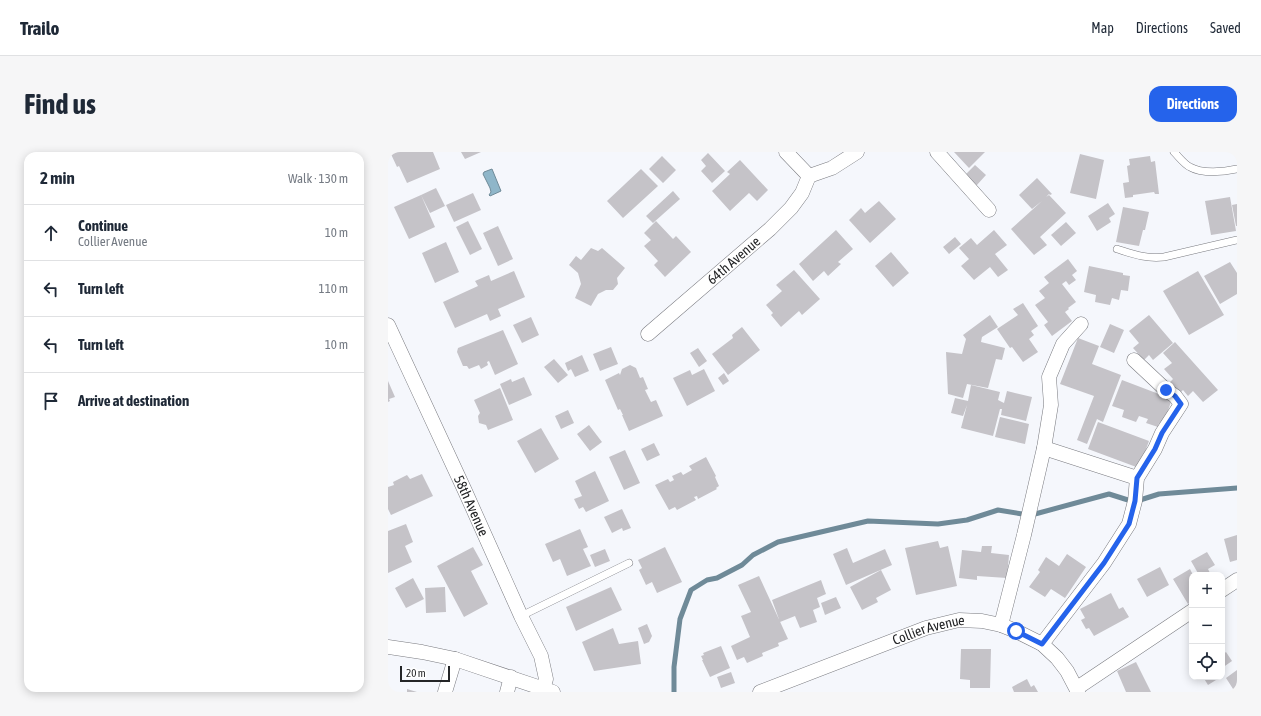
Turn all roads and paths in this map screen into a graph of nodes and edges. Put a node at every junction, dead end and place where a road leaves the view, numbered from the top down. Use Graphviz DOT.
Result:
graph roads {
  1 [pos="786,152"];
  2 [pos="857,152"];
  3 [pos="937,152"];
  4 [pos="1174,152"];
  5 [pos="1237,169"];
  6 [pos="808,176"];
  7 [pos="989,210"];
  8 [pos="1237,240"];
  9 [pos="1116,249"];
  10 [pos="1081,324"];
  11 [pos="388,325"];
  12 [pos="648,334"];
  13 [pos="1134,360"];
  14 [pos="1044,448"];
  15 [pos="1137,478"];
  16 [pos="628,563"];
  17 [pos="1237,580"];
  18 [pos="1225,588"];
  19 [pos="1189,613"];
  20 [pos="521,616"];
  21 [pos="1001,625"];
  22 [pos="1042,644"];
  23 [pos="388,647"];
  24 [pos="455,659"];
  25 [pos="511,677"];
  26 [pos="548,690"];
  27 [pos="1077,690"];
  28 [pos="445,692"];
  29 [pos="507,692"];
  30 [pos="760,692"];
  1 -- 6 [label="street"];
  2 -- 6 [label="street"];
  3 -- 7 [label="street"];
  4 -- 5 [label="lane"];
  6 -- 12 [label="street, 64th Avenue"];
  8 -- 9 [label="lane"];
  10 -- 14 [label="street"];
  11 -- 20 [label="street, 58th Avenue"];
  13 -- 15 [label="street"];
  14 -- 15 [label="street"];
  14 -- 21 [label="street"];
  15 -- 22 [label="street"];
  16 -- 20 [label="lane"];
  17 -- 18 [label="street"];
  19 -- 27 [label="street"];
  20 -- 26 [label="street, 58th Avenue"];
  21 -- 22 [label="street, Collier Avenue"];
  21 -- 30 [label="street, Collier Avenue"];
  22 -- 27 [label="street, Collier Avenue"];
  23 -- 24 [label="street"];
  24 -- 25 [label="street"];
  24 -- 28 [label="street"];
  25 -- 26 [label="street"];
  25 -- 29 [label="street"];
}
